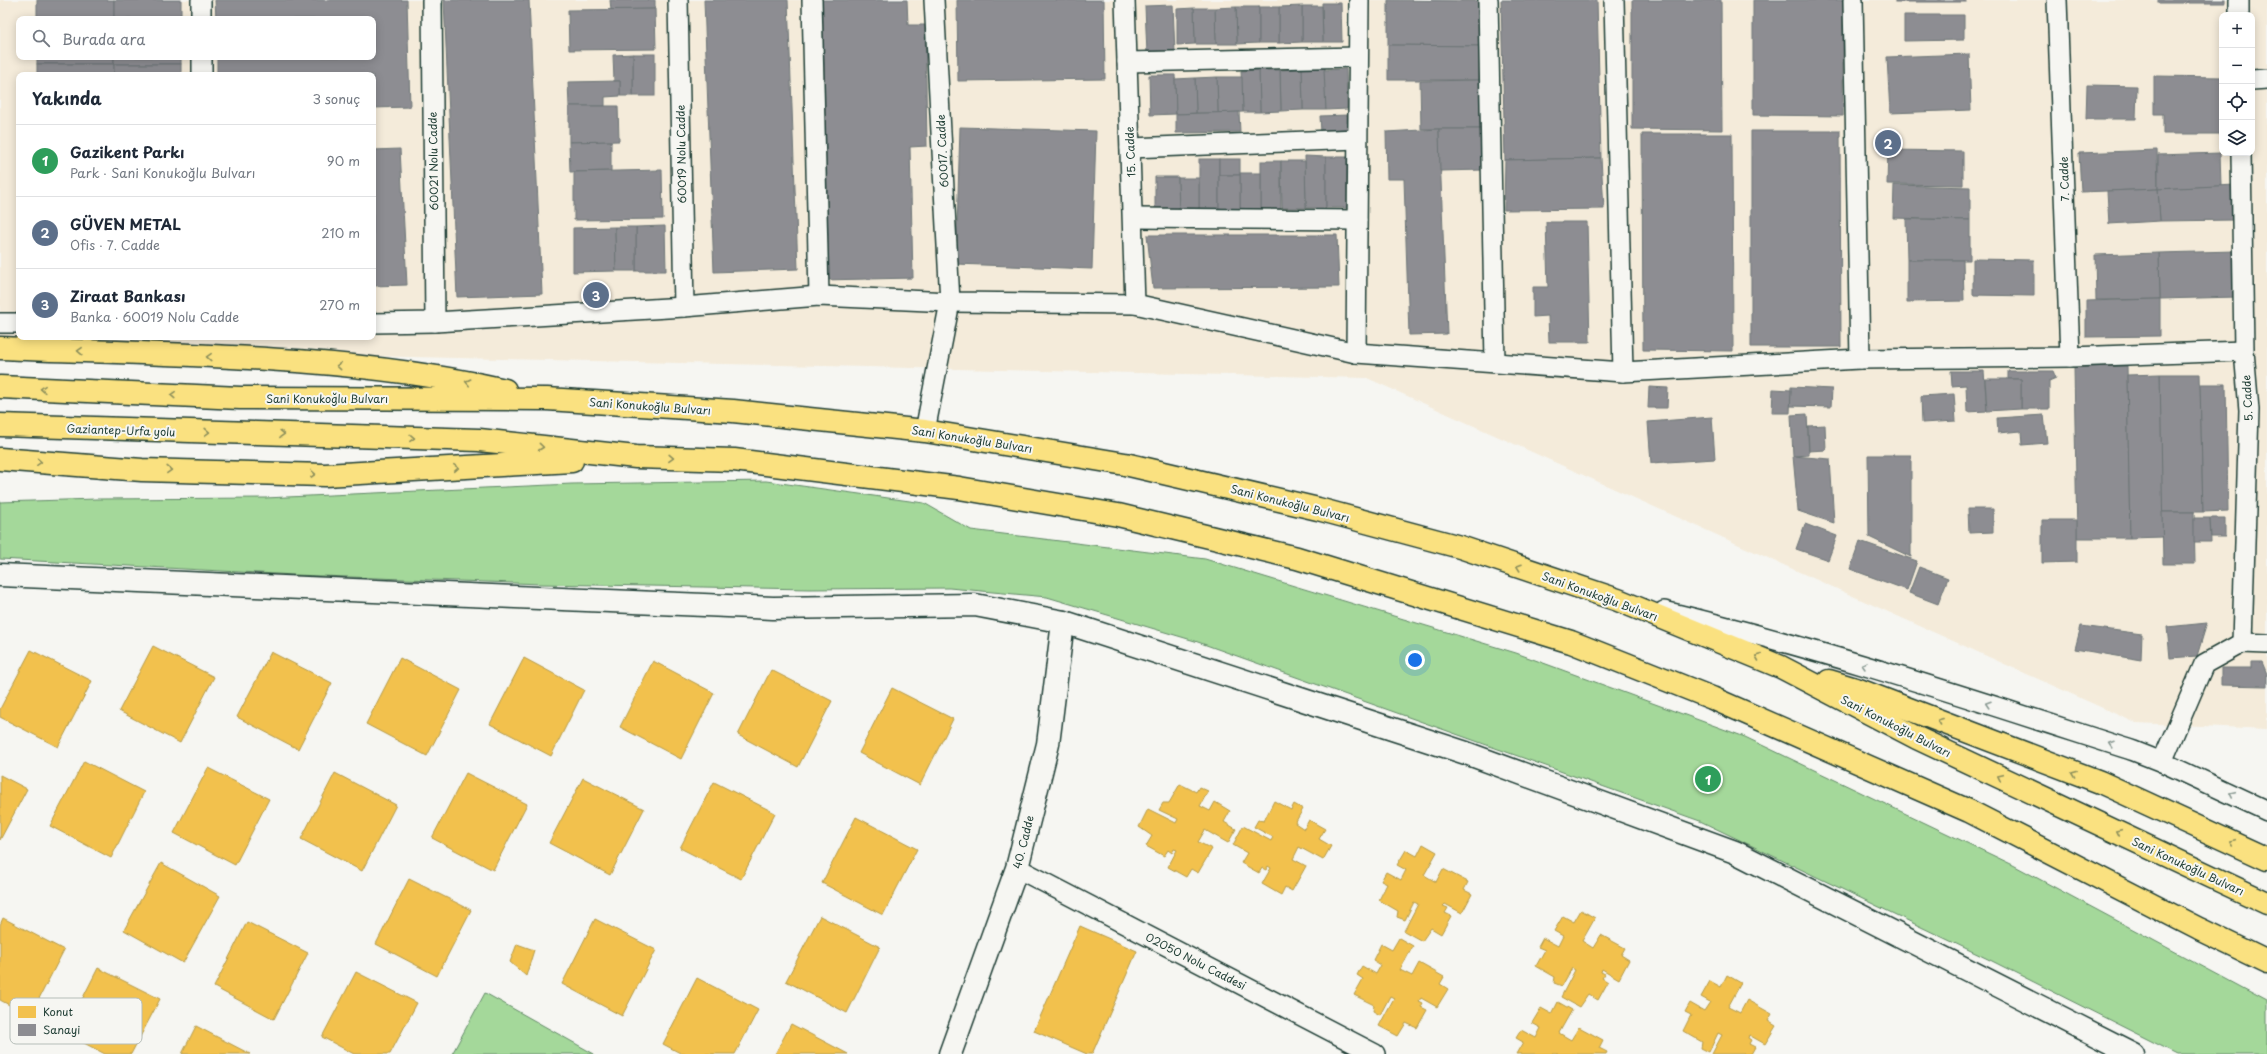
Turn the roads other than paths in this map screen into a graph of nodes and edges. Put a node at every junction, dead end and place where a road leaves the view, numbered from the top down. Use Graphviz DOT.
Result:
graph roads {
  1 [pos="201,0"];
  2 [pos="432,0"];
  3 [pos="678,0"];
  4 [pos="812,0"];
  5 [pos="934,0"];
  6 [pos="1125,0"];
  7 [pos="1359,0"];
  8 [pos="1488,0"];
  9 [pos="1614,0"];
  10 [pos="1853,0"];
  11 [pos="2057,0"];
  12 [pos="2239,0"];
  13 [pos="2239,12"];
  14 [pos="202,16"];
  15 [pos="1358,57"];
  16 [pos="202,60"];
  17 [pos="1127,62"];
  18 [pos="202,72"];
  19 [pos="2267,79"];
  20 [pos="2255,80"];
  21 [pos="1357,139"];
  22 [pos="1130,148"];
  23 [pos="2241,156"];
  24 [pos="1132,218"];
  25 [pos="1358,220"];
  26 [pos="819,296"];
  27 [pos="950,302"];
  28 [pos="1136,304"];
  29 [pos="684,307"];
  30 [pos="435,322"];
  31 [pos="0,323"];
  32 [pos="16,323"];
  33 [pos="376,323"];
  34 [pos="0,348"];
  35 [pos="2244,351"];
  36 [pos="1356,353"];
  37 [pos="2070,357"];
  38 [pos="1860,359"];
  39 [pos="1495,363"];
  40 [pos="1623,372"];
  41 [pos="0,387"];
  42 [pos="547,399"];
  43 [pos="0,426"];
  44 [pos="925,431"];
  45 [pos="636,457"];
  46 [pos="0,459"];
  47 [pos="0,576"];
  48 [pos="1618,600"];
  49 [pos="1063,622"];
  50 [pos="2242,643"];
  51 [pos="2267,644"];
  52 [pos="1781,667"];
  53 [pos="2162,762"];
  54 [pos="2267,811"];
  55 [pos="2267,859"];
  56 [pos="1017,868"];
  57 [pos="2267,903"];
  58 [pos="2199,930"];
  59 [pos="2267,962"];
  60 [pos="2267,970"];
  61 [pos="950,1054"];
  62 [pos="1375,1054"];
  63 [pos="2133,1054"];
  1 -- 14 [label="street"];
  2 -- 30 [label="street, 60021 Nolu Cadde"];
  3 -- 29 [label="street, 60019 Nolu Cadde"];
  4 -- 26 [label="street"];
  5 -- 27 [label="street, 60017. Cadde"];
  6 -- 17 [label="street, 15. Cadde"];
  7 -- 15 [label="street"];
  8 -- 39 [label="street"];
  9 -- 40 [label="street"];
  10 -- 38 [label="street"];
  11 -- 37 [label="street, 7. Cadde"];
  12 -- 13 [label="street"];
  15 -- 17 [label="street"];
  15 -- 21 [label="street"];
  16 -- 18 [label="street"];
  17 -- 22 [label="street, 15. Cadde"];
  19 -- 20 [label="street"];
  21 -- 22 [label="street"];
  21 -- 25 [label="street"];
  22 -- 24 [label="street, 15. Cadde"];
  23 -- 35 [label="street, 5. Cadde"];
  24 -- 25 [label="street"];
  24 -- 28 [label="street, 15. Cadde"];
  25 -- 36 [label="street"];
  26 -- 27 [label="street"];
  26 -- 29 [label="street"];
  27 -- 28 [label="street"];
  27 -- 44 [label="street, 60017. Cadde"];
  28 -- 36 [label="street"];
  29 -- 30 [label="street"];
  30 -- 33 [label="street"];
  31 -- 32 [label="street"];
  42 -- 34 [label="highway, one-way"];
  35 -- 37 [label="street"];
  35 -- 50 [label="street, 5. Cadde"];
  36 -- 39 [label="street"];
  37 -- 38 [label="street"];
  38 -- 40 [label="street"];
  39 -- 40 [label="street"];
  42 -- 41 [label="highway, Sani Konukoğlu Bulvarı, one-way"];
  42 -- 44 [label="highway, Sani Konukoğlu Bulvarı"];
  43 -- 45 [label="highway, Gaziantep-Urfa yolu, one-way"];
  48 -- 44 [label="highway, Sani Konukoğlu Bulvarı, one-way"];
  46 -- 45 [label="highway, one-way"];
  45 -- 58 [label="highway, one-way"];
  47 -- 49 [label="street"];
  52 -- 48 [label="highway, Sani Konukoğlu Bulvarı, one-way"];
  53 -- 48 [label="street, one-way"];
  49 -- 56 [label="street, 40. Cadde"];
  49 -- 63 [label="street"];
  50 -- 51 [label="street"];
  50 -- 53 [label="street"];
  55 -- 52 [label="highway, one-way"];
  57 -- 52 [label="highway, Sani Konukoğlu Bulvarı, one-way"];
  54 -- 53 [label="street, one-way"];
  56 -- 61 [label="street, 40. Cadde"];
  56 -- 62 [label="street, 02050 Nolu Caddesi"];
  58 -- 59 [label="highway"];
  58 -- 60 [label="highway"];
}
